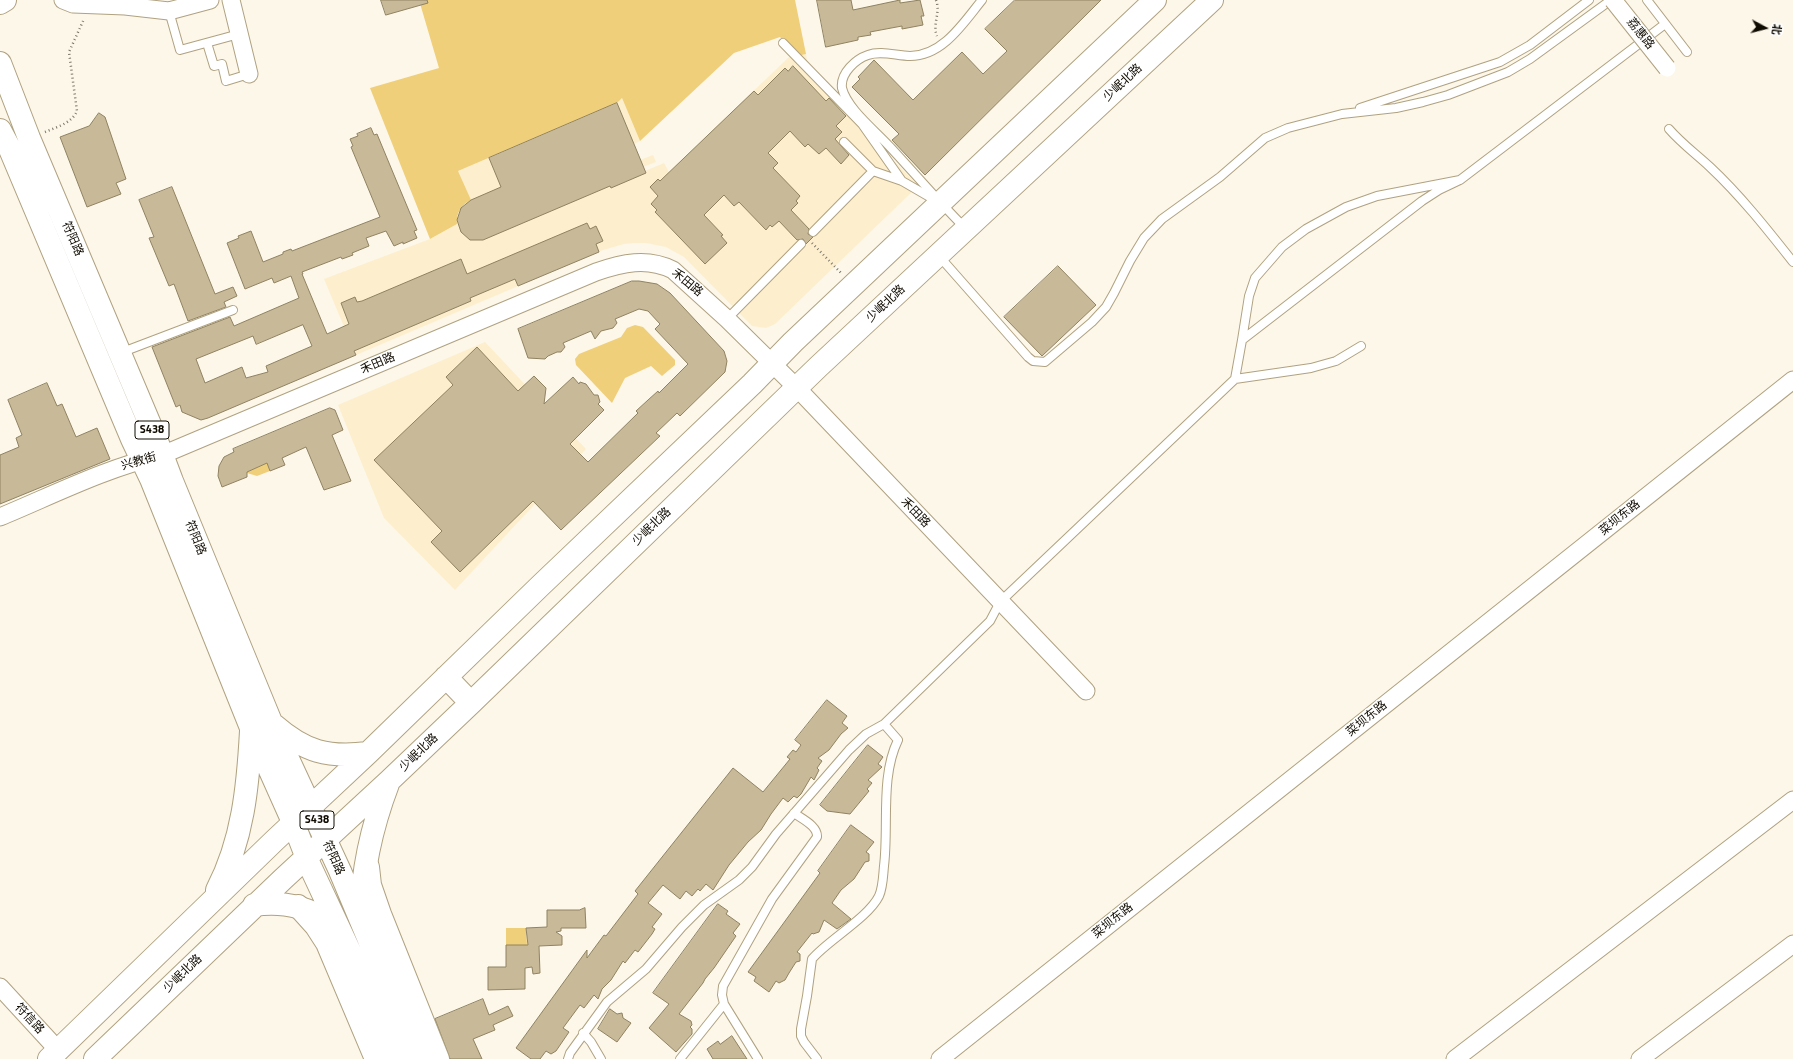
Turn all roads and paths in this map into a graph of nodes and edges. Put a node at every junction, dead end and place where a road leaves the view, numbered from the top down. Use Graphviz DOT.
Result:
graph roads {
  1 [pos="5,0"];
  2 [pos="210,0"];
  3 [pos="231,0"];
  4 [pos="936,0"];
  5 [pos="982,0"];
  6 [pos="1155,0"];
  7 [pos="1212,0"];
  8 [pos="1588,0"];
  9 [pos="1612,0"];
  10 [pos="1647,0"];
  11 [pos="77,2"];
  12 [pos="0,3"];
  13 [pos="169,11"];
  14 [pos="1665,24"];
  15 [pos="239,34"];
  16 [pos="208,42"];
  17 [pos="783,43"];
  18 [pos="941,44"];
  19 [pos="1687,52"];
  20 [pos="0,63"];
  21 [pos="1667,68"];
  22 [pos="249,74"];
  23 [pos="1342,114"];
  24 [pos="1669,129"];
  25 [pos="0,130"];
  26 [pos="45,132"];
  27 [pos="844,142"];
  28 [pos="873,171"];
  29 [pos="1460,180"];
  30 [pos="902,181"];
  31 [pos="940,203"];
  32 [pos="966,229"];
  33 [pos="811,236"];
  34 [pos="801,244"];
  35 [pos="938,256"];
  36 [pos="831,262"];
  37 [pos="1793,262"];
  38 [pos="233,310"];
  39 [pos="727,319"];
  40 [pos="1242,340"];
  41 [pos="1361,346"];
  42 [pos="120,353"];
  43 [pos="772,364"];
  44 [pos="1235,379"];
  45 [pos="1793,380"];
  46 [pos="796,388"];
  47 [pos="150,461"];
  48 [pos="0,517"];
  49 [pos="0,528"];
  50 [pos="1000,602"];
  51 [pos="446,677"];
  52 [pos="1086,691"];
  53 [pos="471,703"];
  54 [pos="884,724"];
  55 [pos="261,725"];
  56 [pos="368,753"];
  57 [pos="389,781"];
  58 [pos="1793,800"];
  59 [pos="310,806"];
  60 [pos="794,813"];
  61 [pos="293,822"];
  62 [pos="325,839"];
  63 [pos="306,856"];
  64 [pos="368,861"];
  65 [pos="211,902"];
  66 [pos="254,905"];
  67 [pos="298,906"];
  68 [pos="360,919"];
  69 [pos="338,926"];
  70 [pos="1793,944"];
  71 [pos="146,964"];
  72 [pos="0,987"];
  73 [pos="169,988"];
  74 [pos="724,1004"];
  75 [pos="390,1013"];
  76 [pos="583,1033"];
  77 [pos="54,1054"];
  78 [pos="95,1059"];
  79 [pos="376,1059"];
  80 [pos="397,1059"];
  81 [pos="419,1059"];
  82 [pos="438,1059"];
  83 [pos="568,1059"];
  84 [pos="601,1059"];
  85 [pos="680,1059"];
  86 [pos="758,1059"];
  87 [pos="817,1059"];
  88 [pos="940,1059"];
  89 [pos="1455,1059"];
  90 [pos="1640,1059"];
  1 -- 12 [label="main road"];
  2 -- 13 [label="street"];
  3 -- 15 [label="street"];
  4 -- 18 [label="path"];
  5 -- 18 [label="lane"];
  6 -- 31 [label="main road"];
  7 -- 32 [label="main road, 少岷北路"];
  8 -- 23 [label="lane"];
  9 -- 21 [label="street, 荔惠路, bridge"];
  9 -- 23 [label="lane"];
  10 -- 14 [label="lane"];
  11 -- 13 [label="street"];
  11 -- 26 [label="path"];
  13 -- 16 [label="lane"];
  14 -- 19 [label="lane"];
  14 -- 29 [label="lane"];
  15 -- 16 [label="lane"];
  15 -- 22 [label="street"];
  16 -- 22 [label="lane"];
  17 -- 30 [label="lane"];
  18 -- 31 [label="lane"];
  20 -- 42 [label="main road, 符阳路 / S438"];
  23 -- 35 [label="lane"];
  24 -- 37 [label="lane"];
  25 -- 47 [label="main road, 符阳路 / S438"];
  27 -- 28 [label="lane"];
  28 -- 30 [label="lane"];
  28 -- 33 [label="lane"];
  29 -- 40 [label="lane"];
  29 -- 40 [label="lane"];
  30 -- 31 [label="lane"];
  31 -- 32 [label="lane"];
  31 -- 43 [label="main road"];
  32 -- 35 [label="main road, 少岷北路"];
  33 -- 36 [label="path"];
  34 -- 39 [label="lane"];
  35 -- 46 [label="main road, 少岷北路"];
  38 -- 42 [label="lane"];
  39 -- 43 [label="street, 禾田路"];
  39 -- 47 [label="street, 禾田路"];
  40 -- 44 [label="lane"];
  41 -- 44 [label="lane"];
  42 -- 47 [label="main road, 符阳路 / S438"];
  43 -- 46 [label="street, 禾田路"];
  43 -- 51 [label="main road"];
  44 -- 50 [label="lane"];
  45 -- 88 [label="street, 菜坝东路"];
  46 -- 50 [label="street, 禾田路"];
  46 -- 53 [label="main road, 少岷北路"];
  47 -- 48 [label="street, 兴教街"];
  47 -- 49 [label="street, 兴教街"];
  47 -- 55 [label="main road, 符阳路 / S438"];
  50 -- 52 [label="street, 禾田路"];
  50 -- 54 [label="lane"];
  51 -- 53 [label="main road"];
  51 -- 56 [label="main road"];
  53 -- 57 [label="main road, 少岷北路"];
  54 -- 60 [label="lane"];
  54 -- 87 [label="lane"];
  55 -- 56 [label="main road"];
  55 -- 59 [label="main road, 符阳路 / S438"];
  55 -- 61 [label="main road, 符阳路 / S438"];
  55 -- 65 [label="main road"];
  56 -- 59 [label="main road"];
  57 -- 62 [label="main road, 少岷北路"];
  57 -- 64 [label="main road"];
  58 -- 89 [label="street"];
  59 -- 61 [label="main road"];
  59 -- 62 [label="main road, 符阳路 / S438"];
  60 -- 74 [label="lane"];
  60 -- 76 [label="lane"];
  61 -- 63 [label="main road, 符阳路 / S438"];
  61 -- 65 [label="main road"];
  62 -- 63 [label="main road, 少岷北路"];
  62 -- 68 [label="main road, 符阳路 / S438"];
  63 -- 66 [label="main road, 少岷北路"];
  63 -- 69 [label="main road, 符阳路 / S438"];
  64 -- 68 [label="main road"];
  64 -- 82 [label="main road"];
  65 -- 71 [label="main road"];
  66 -- 67 [label="main road"];
  66 -- 73 [label="main road, 少岷北路"];
  67 -- 69 [label="main road"];
  67 -- 79 [label="main road"];
  68 -- 75 [label="main road, 符阳路 / S438"];
  69 -- 75 [label="main road, 符阳路 / S438"];
  70 -- 90 [label="street"];
  71 -- 73 [label="main road"];
  71 -- 77 [label="main road"];
  72 -- 77 [label="street, 符信路"];
  73 -- 78 [label="main road, 少岷北路"];
  74 -- 85 [label="lane"];
  74 -- 86 [label="lane"];
  75 -- 80 [label="main road, S438"];
  75 -- 81 [label="main road, S438"];
  76 -- 83 [label="lane"];
  76 -- 84 [label="lane"];
}
